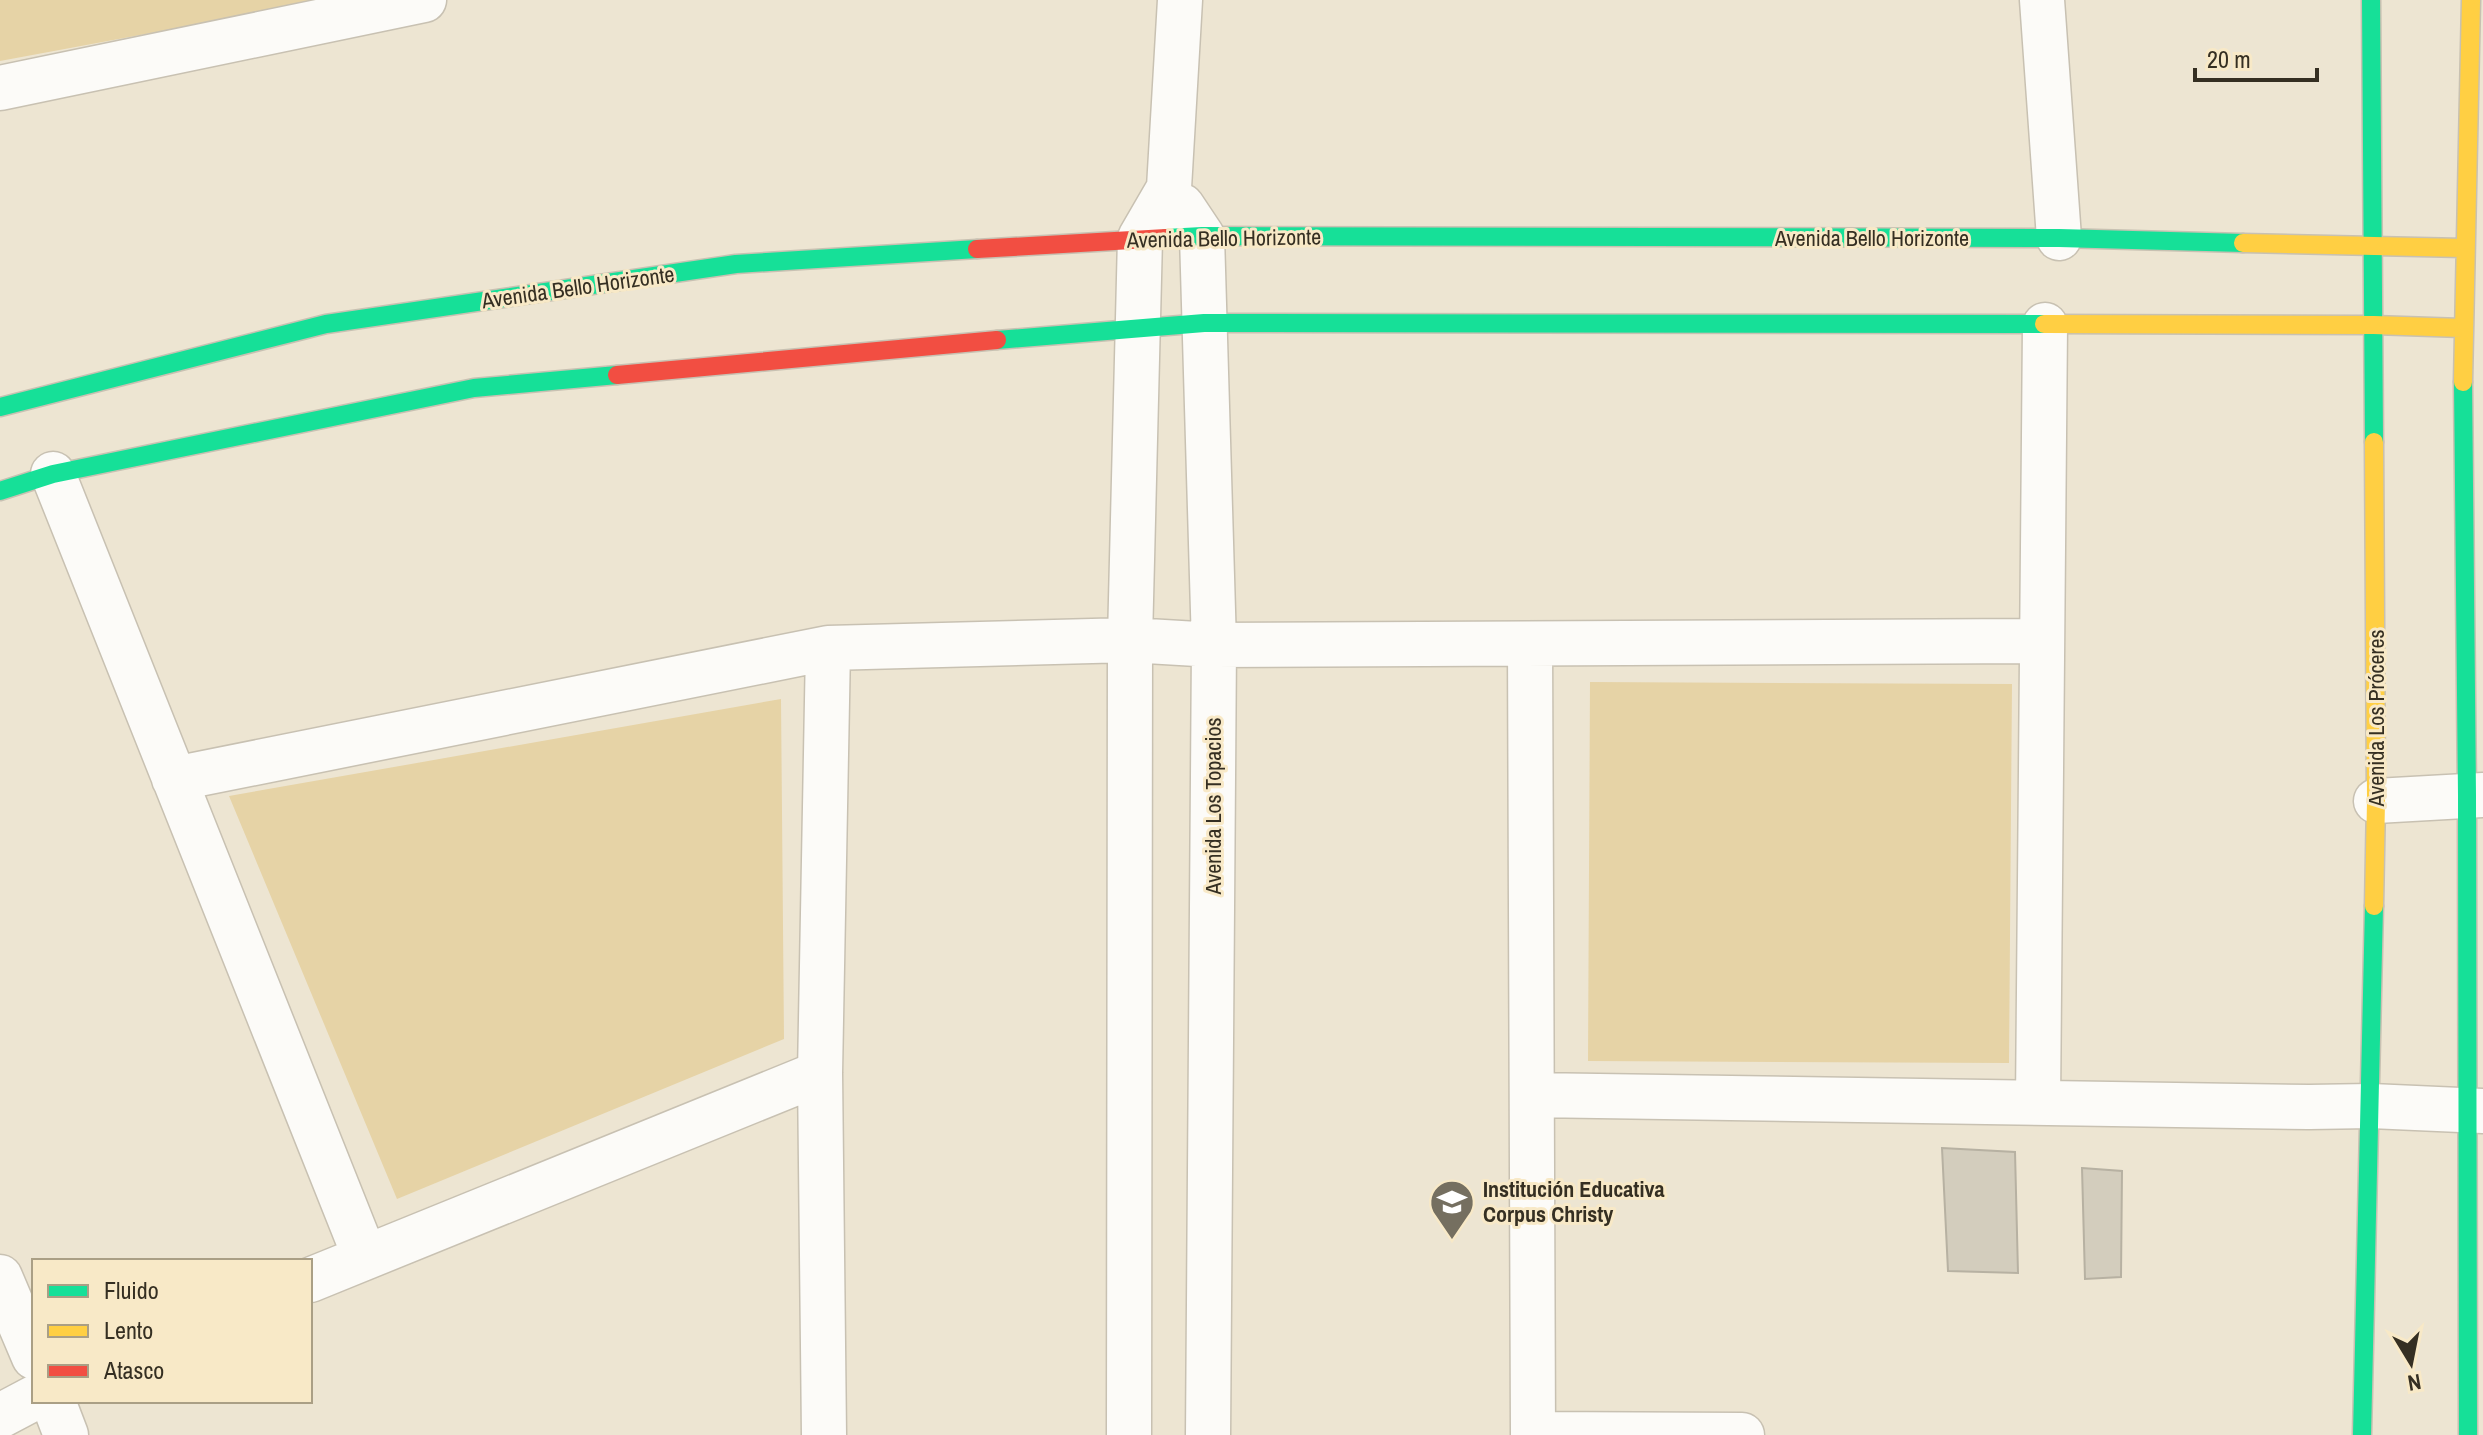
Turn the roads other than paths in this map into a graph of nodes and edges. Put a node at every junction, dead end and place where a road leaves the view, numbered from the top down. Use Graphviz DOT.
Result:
graph roads {
  1 [pos="424,0"];
  2 [pos="1180,0"];
  3 [pos="2042,0"];
  4 [pos="2371,0"];
  5 [pos="2471,0"];
  6 [pos="0,88"];
  7 [pos="1169,188"];
  8 [pos="1202,236"];
  9 [pos="1140,238"];
  10 [pos="2059,238"];
  11 [pos="2374,245"];
  12 [pos="2463,248"];
  13 [pos="1204,323"];
  14 [pos="2045,325"];
  15 [pos="2374,325"];
  16 [pos="1139,327"];
  17 [pos="2462,328"];
  18 [pos="0,407"];
  19 [pos="53,474"];
  20 [pos="0,491"];
  21 [pos="1130,640"];
  22 [pos="2041,641"];
  23 [pos="1530,644"];
  24 [pos="1214,645"];
  25 [pos="828,648"];
  26 [pos="174,779"];
  27 [pos="2475,795"];
  28 [pos="2376,801"];
  29 [pos="820,1073"];
  30 [pos="1532,1095"];
  31 [pos="2038,1103"];
  32 [pos="2371,1106"];
  33 [pos="2475,1111"];
  34 [pos="365,1257"];
  35 [pos="0,1277"];
  36 [pos="312,1279"];
  37 [pos="32,1352"];
  38 [pos="32,1399"];
  39 [pos="54,1403"];
  40 [pos="0,1416"];
  41 [pos="816,1432"];
  42 [pos="1533,1434"];
  43 [pos="66,1435"];
  44 [pos="1129,1435"];
  45 [pos="1208,1435"];
  46 [pos="1742,1435"];
  47 [pos="2362,1435"];
  48 [pos="2468,1435"];
  1 -- 6 [label="street"];
  2 -- 7 [label="street"];
  3 -- 10 [label="street"];
  4 -- 11 [label="street, Avenida Los Próceres"];
  5 -- 12 [label="street"];
  7 -- 8 [label="street"];
  7 -- 9 [label="street"];
  8 -- 9 [label="street, Avenida Bello Horizonte"];
  8 -- 10 [label="street, Avenida Bello Horizonte"];
  8 -- 13 [label="street, Avenida Los Topacios"];
  9 -- 16 [label="street"];
  9 -- 18 [label="street, Avenida Bello Horizonte"];
  10 -- 11 [label="street, Avenida Bello Horizonte"];
  11 -- 12 [label="street, Avenida Bello Horizonte"];
  11 -- 15 [label="street, Avenida Los Próceres"];
  12 -- 17 [label="street"];
  13 -- 14 [label="street"];
  13 -- 16 [label="street"];
  13 -- 24 [label="street, Avenida Los Topacios"];
  14 -- 15 [label="street"];
  14 -- 22 [label="street"];
  15 -- 17 [label="street"];
  15 -- 28 [label="street, Avenida Los Próceres"];
  16 -- 19 [label="street"];
  16 -- 21 [label="street"];
  17 -- 27 [label="street"];
  19 -- 20 [label="street"];
  19 -- 26 [label="street"];
  21 -- 24 [label="street"];
  21 -- 25 [label="street"];
  21 -- 44 [label="street"];
  22 -- 23 [label="street"];
  22 -- 31 [label="street"];
  23 -- 24 [label="street"];
  23 -- 30 [label="street"];
  24 -- 45 [label="street, Avenida Los Topacios"];
  25 -- 26 [label="street"];
  25 -- 29 [label="street"];
  26 -- 34 [label="street"];
  27 -- 28 [label="street"];
  27 -- 33 [label="street"];
  28 -- 32 [label="street, Avenida Los Próceres"];
  29 -- 34 [label="street"];
  29 -- 41 [label="street"];
  30 -- 31 [label="street"];
  30 -- 42 [label="street"];
  31 -- 32 [label="street"];
  32 -- 33 [label="street"];
  32 -- 47 [label="street, Avenida Los Próceres"];
  33 -- 48 [label="street"];
  34 -- 36 [label="street"];
  35 -- 37 [label="street"];
  38 -- 40 [label="street"];
  39 -- 43 [label="street"];
  42 -- 46 [label="street"];
}
